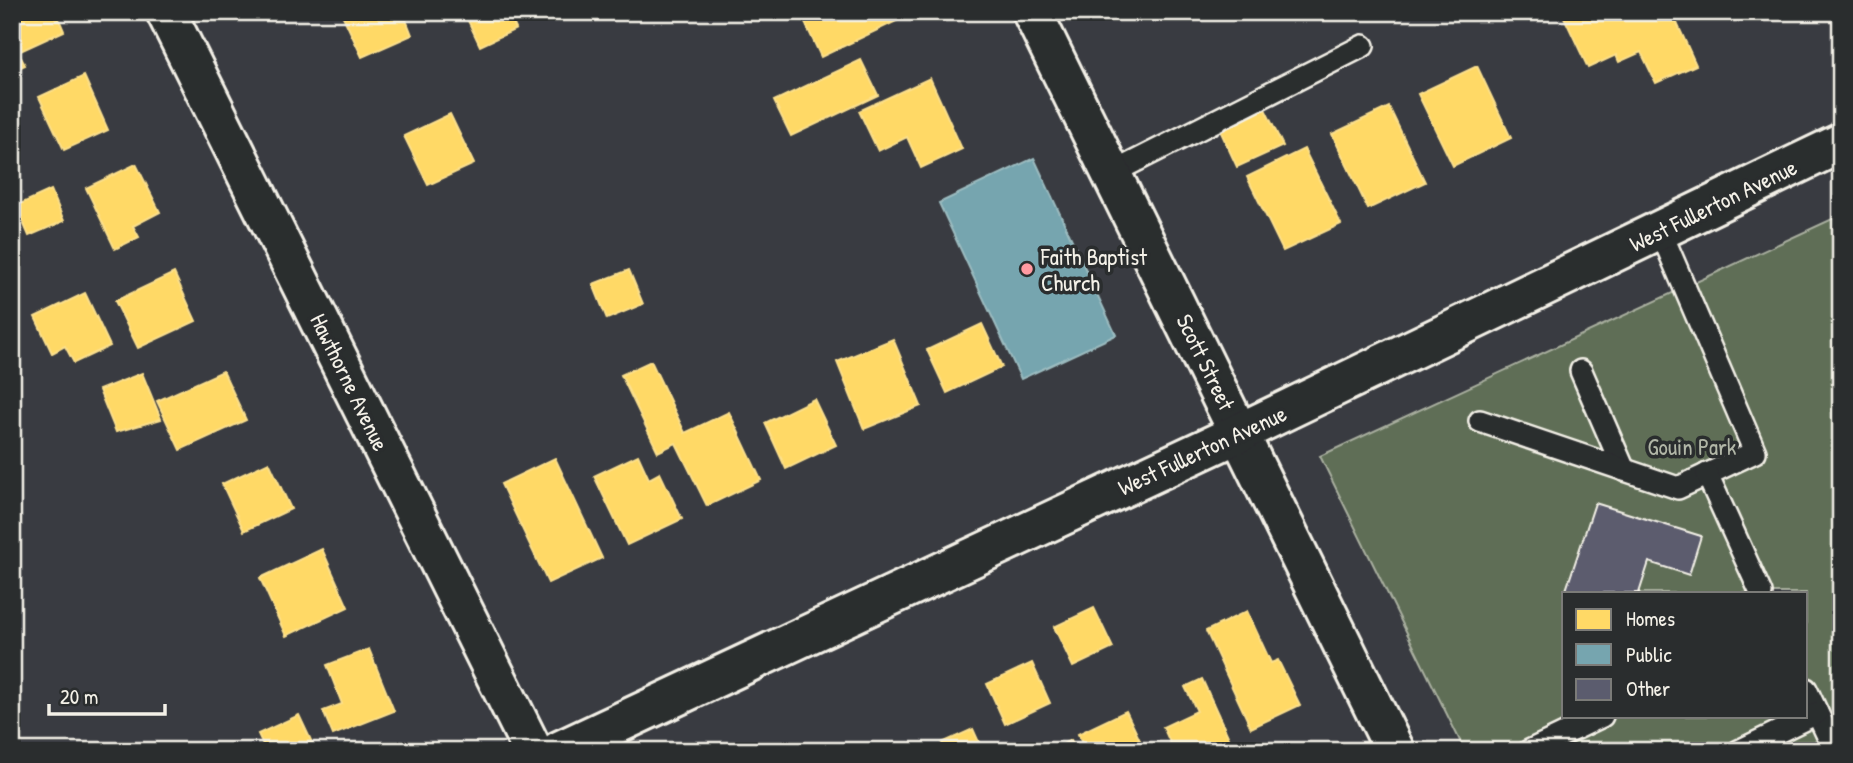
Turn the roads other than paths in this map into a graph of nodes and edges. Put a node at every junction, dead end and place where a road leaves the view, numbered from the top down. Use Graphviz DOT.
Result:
graph roads {
  1 [pos="166,12"];
  2 [pos="1032,12"];
  3 [pos="1363,46"];
  4 [pos="1841,143"];
  5 [pos="1112,173"];
  6 [pos="1660,230"];
  7 [pos="1581,370"];
  8 [pos="1480,421"];
  9 [pos="1241,432"];
  10 [pos="1624,470"];
  11 [pos="1707,474"];
  12 [pos="1761,592"];
  13 [pos="1808,693"];
  14 [pos="1817,713"];
  15 [pos="1808,717"];
  16 [pos="1598,718"];
  17 [pos="1807,718"];
  18 [pos="1534,750"];
  19 [pos="533,751"];
  20 [pos="559,751"];
  21 [pos="1395,751"];
  22 [pos="1739,751"];
  23 [pos="1835,751"];
  1 -- 19 [label="street, Hawthorne Avenue"];
  2 -- 5 [label="street, Scott Street"];
  3 -- 5 [label="lane"];
  4 -- 6 [label="street, West Fullerton Avenue"];
  5 -- 9 [label="street, Scott Street"];
  6 -- 9 [label="street, West Fullerton Avenue"];
  6 -- 11 [label="lane"];
  7 -- 10 [label="lane"];
  8 -- 10 [label="lane"];
  9 -- 20 [label="street, West Fullerton Avenue"];
  9 -- 21 [label="street, Scott Street"];
  10 -- 11 [label="lane"];
  11 -- 12 [label="lane"];
  13 -- 14 [label="lane"];
  14 -- 15 [label="lane"];
  14 -- 23 [label="lane"];
  16 -- 18 [label="lane"];
  17 -- 22 [label="lane"];
}
